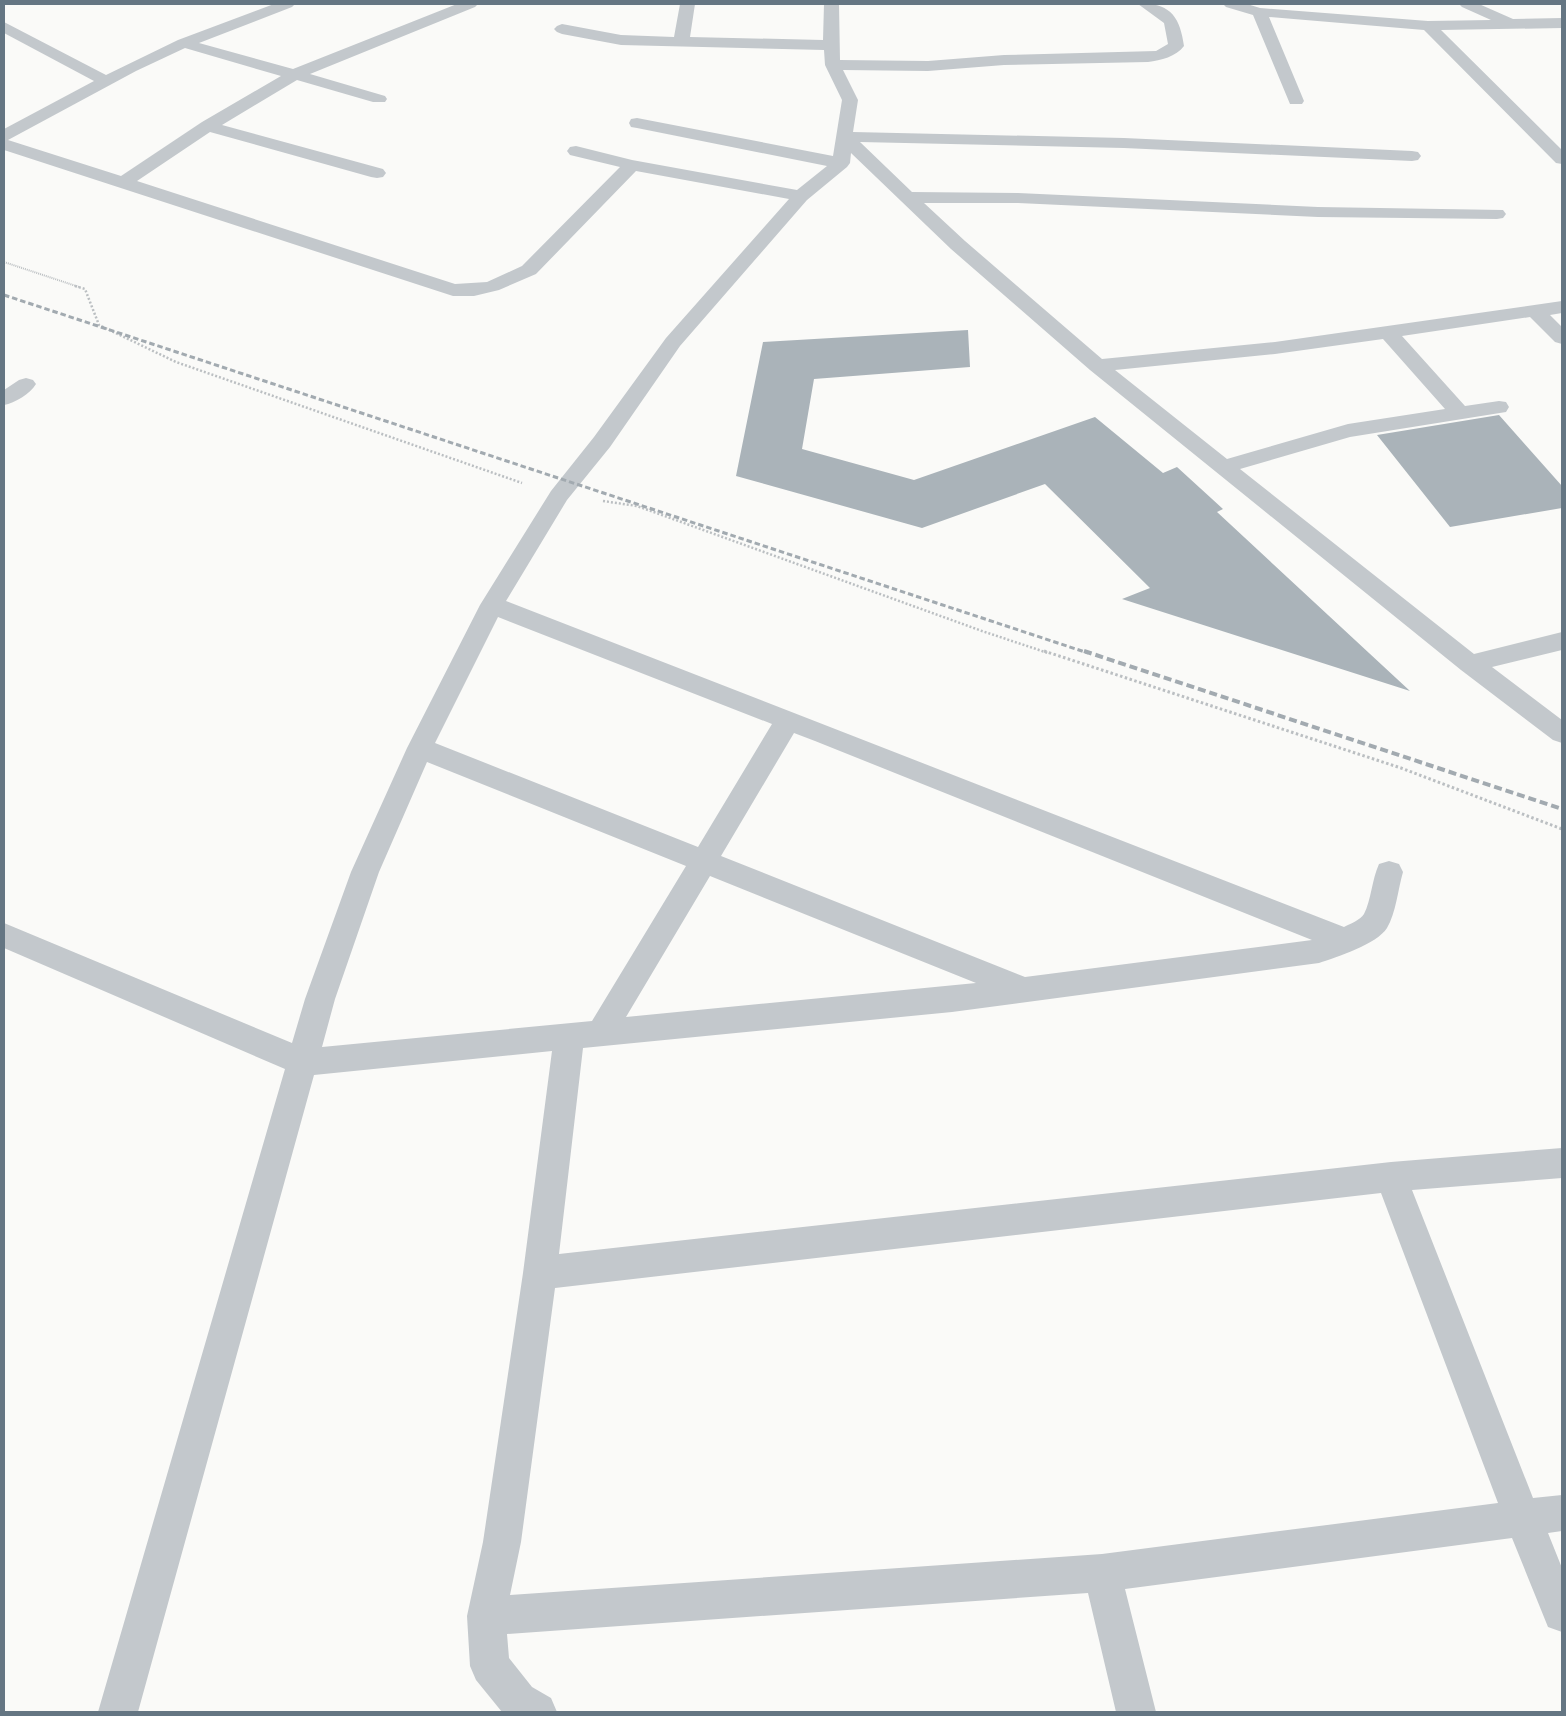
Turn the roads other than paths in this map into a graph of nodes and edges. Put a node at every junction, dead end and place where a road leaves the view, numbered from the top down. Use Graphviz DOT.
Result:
graph roads {
  1 [pos="287,4"];
  2 [pos="687,4"];
  3 [pos="832,4"];
  4 [pos="1146,4"];
  5 [pos="1231,4"];
  6 [pos="1467,4"];
  7 [pos="464,5"];
  8 [pos="245,11"];
  9 [pos="1259,12"];
  10 [pos="1562,23"];
  11 [pos="1512,24"];
  12 [pos="1428,26"];
  13 [pos="4,27"];
  14 [pos="562,29"];
  15 [pos="681,42"];
  16 [pos="184,43"];
  17 [pos="832,55"];
  18 [pos="296,74"];
  19 [pos="106,81"];
  20 [pos="379,99"];
  21 [pos="1296,101"];
  22 [pos="638,123"];
  23 [pos="208,126"];
  24 [pos="4,136"];
  25 [pos="844,137"];
  26 [pos="4,144"];
  27 [pos="576,151"];
  28 [pos="1412,156"];
  29 [pos="1562,159"];
  30 [pos="841,163"];
  31 [pos="632,165"];
  32 [pos="377,173"];
  33 [pos="123,183"];
  34 [pos="801,196"];
  35 [pos="906,197"];
  36 [pos="1497,214"];
  37 [pos="1562,307"];
  38 [pos="1535,311"];
  39 [pos="1389,333"];
  40 [pos="1562,338"];
  41 [pos="1097,366"];
  42 [pos="26,384"];
  43 [pos="4,398"];
  44 [pos="1499,407"];
  45 [pos="1460,413"];
  46 [pos="1223,467"];
  47 [pos="492,606"];
  48 [pos="1562,641"];
  49 [pos="1470,664"];
  50 [pos="788,720"];
  51 [pos="1562,732"];
  52 [pos="420,748"];
  53 [pos="702,861"];
  54 [pos="1389,872"];
  55 [pos="4,935"];
  56 [pos="1345,940"];
  57 [pos="1024,990"];
  58 [pos="585,1034"];
  59 [pos="303,1062"];
  60 [pos="1562,1163"];
  61 [pos="1391,1177"];
  62 [pos="540,1273"];
  63 [pos="1562,1513"];
  64 [pos="1523,1519"];
  65 [pos="1102,1573"];
  66 [pos="1562,1613"];
  67 [pos="486,1616"];
  68 [pos="118,1712"];
  69 [pos="536,1712"];
  70 [pos="1136,1712"];
  1 -- 8 [label="street"];
  2 -- 15 [label="street"];
  3 -- 17 [label="street"];
  4 -- 17 [label="street"];
  5 -- 9 [label="street"];
  6 -- 11 [label="street"];
  7 -- 18 [label="street"];
  8 -- 16 [label="street"];
  9 -- 12 [label="street"];
  9 -- 21 [label="street"];
  10 -- 11 [label="street"];
  11 -- 12 [label="street"];
  12 -- 29 [label="street"];
  13 -- 19 [label="street"];
  14 -- 15 [label="street"];
  15 -- 17 [label="street"];
  16 -- 18 [label="street"];
  16 -- 19 [label="street"];
  17 -- 25 [label="street"];
  18 -- 20 [label="street"];
  18 -- 23 [label="street"];
  19 -- 24 [label="street"];
  22 -- 30 [label="street"];
  23 -- 32 [label="street"];
  23 -- 33 [label="street"];
  25 -- 28 [label="street"];
  25 -- 30 [label="street"];
  25 -- 35 [label="street"];
  26 -- 33 [label="street"];
  27 -- 31 [label="street"];
  30 -- 34 [label="street"];
  31 -- 33 [label="street"];
  31 -- 34 [label="street"];
  34 -- 47 [label="street"];
  35 -- 36 [label="street"];
  35 -- 41 [label="street"];
  37 -- 38 [label="street"];
  38 -- 39 [label="street"];
  38 -- 40 [label="street"];
  39 -- 41 [label="street"];
  39 -- 45 [label="street"];
  41 -- 46 [label="street"];
  42 -- 43 [label="street"];
  44 -- 45 [label="street"];
  45 -- 46 [label="street"];
  46 -- 49 [label="street"];
  47 -- 50 [label="street"];
  47 -- 52 [label="street"];
  48 -- 49 [label="street"];
  49 -- 51 [label="street"];
  50 -- 53 [label="street"];
  50 -- 56 [label="street"];
  52 -- 53 [label="street"];
  52 -- 59 [label="street"];
  53 -- 57 [label="street"];
  53 -- 58 [label="street"];
  54 -- 56 [label="street"];
  55 -- 59 [label="street"];
  56 -- 57 [label="street"];
  57 -- 58 [label="street"];
  58 -- 59 [label="street"];
  58 -- 62 [label="street"];
  59 -- 68 [label="street"];
  60 -- 61 [label="street"];
  61 -- 62 [label="street"];
  61 -- 64 [label="street"];
  62 -- 67 [label="street"];
  63 -- 64 [label="street"];
  64 -- 65 [label="street"];
  64 -- 66 [label="street"];
  65 -- 67 [label="street"];
  65 -- 70 [label="street"];
  67 -- 69 [label="street"];
}
